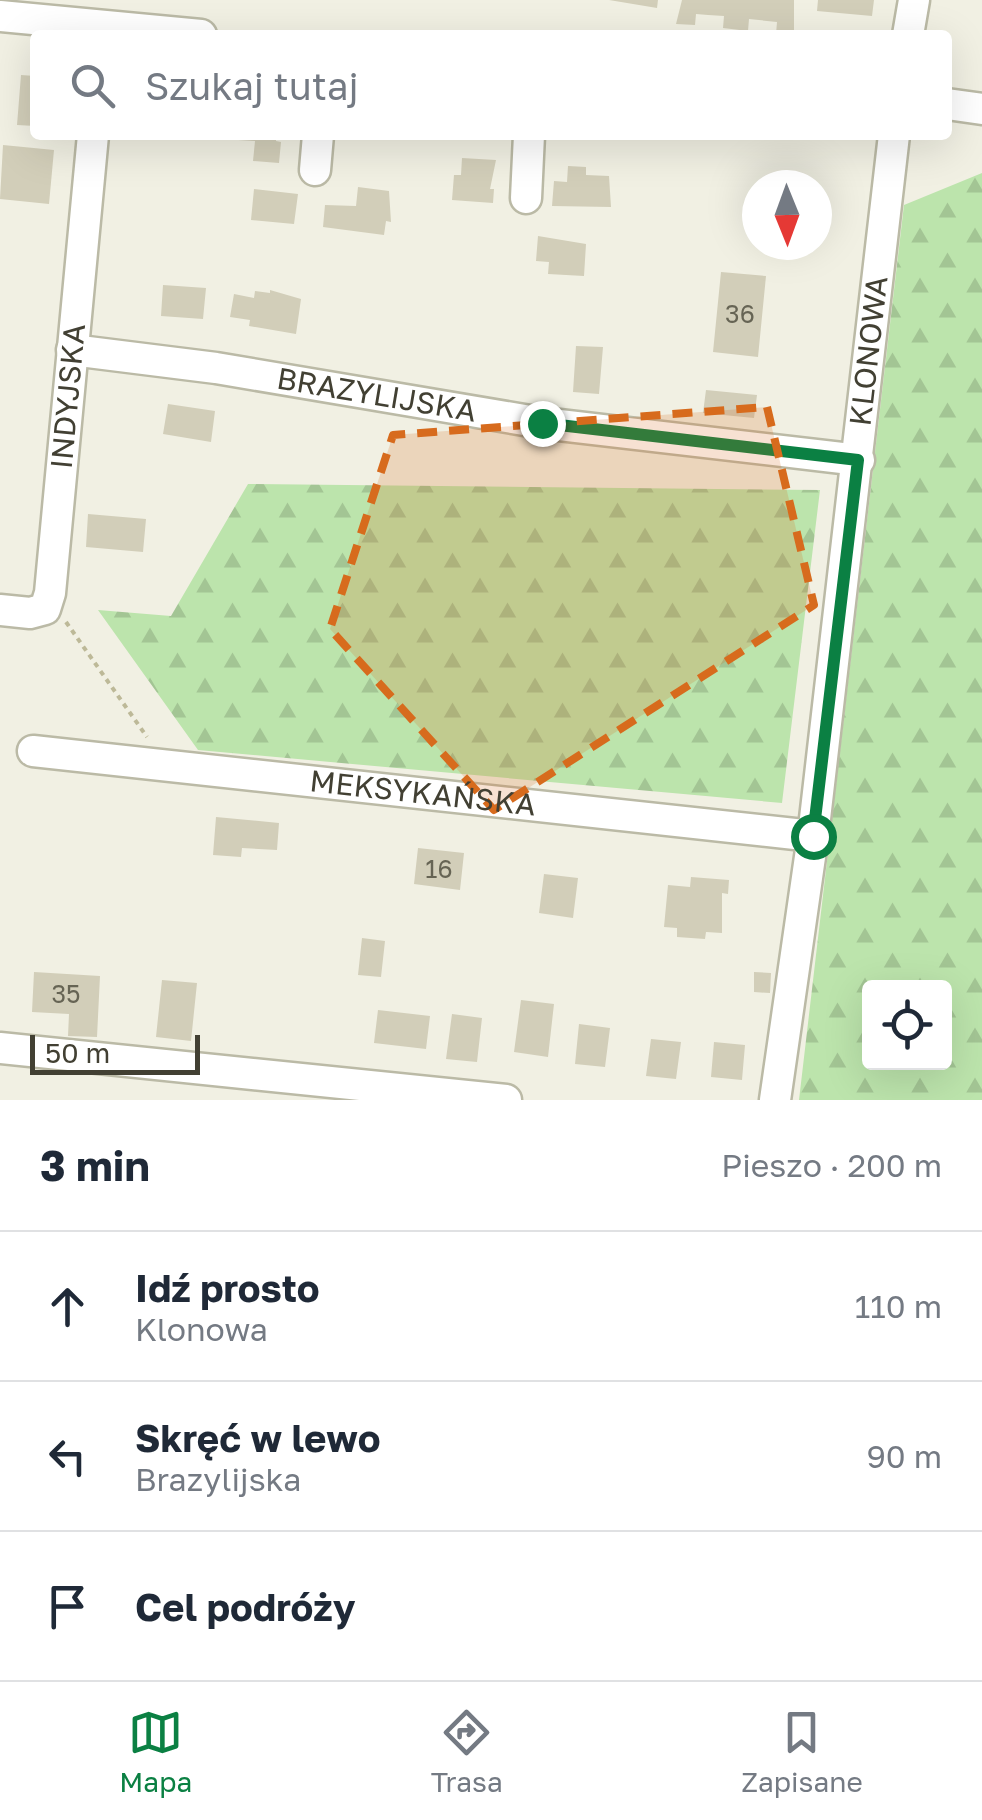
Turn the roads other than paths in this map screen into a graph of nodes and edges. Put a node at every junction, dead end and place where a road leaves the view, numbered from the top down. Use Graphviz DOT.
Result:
graph roads {
  1 [pos="914,0"];
  2 [pos="0,16"];
  3 [pos="104,21"];
  4 [pos="166,30"];
  5 [pos="909,30"];
  6 [pos="952,105"];
  7 [pos="982,109"];
  8 [pos="93,140"];
  9 [pos="317,140"];
  10 [pos="529,140"];
  11 [pos="893,140"];
  12 [pos="314,170"];
  13 [pos="526,198"];
  14 [pos="72,350"];
  15 [pos="858,460"];
  16 [pos="0,610"];
  17 [pos="34,751"];
  18 [pos="813,836"];
  19 [pos="0,1048"];
  20 [pos="506,1100"];
  21 [pos="775,1100"];
  1 -- 5 [label="street"];
  2 -- 3 [label="street"];
  3 -- 4 [label="street"];
  6 -- 7 [label="street"];
  8 -- 14 [label="street, INDYJSKA"];
  9 -- 12 [label="street"];
  10 -- 13 [label="street"];
  11 -- 15 [label="street, KLONOWA"];
  14 -- 15 [label="street, BRAZYLIJSKA"];
  14 -- 16 [label="street, INDYJSKA"];
  15 -- 18 [label="street, KLONOWA"];
  17 -- 18 [label="street, MEKSYKAŃSKA"];
  18 -- 21 [label="street, KLONOWA"];
  19 -- 20 [label="street"];
}
